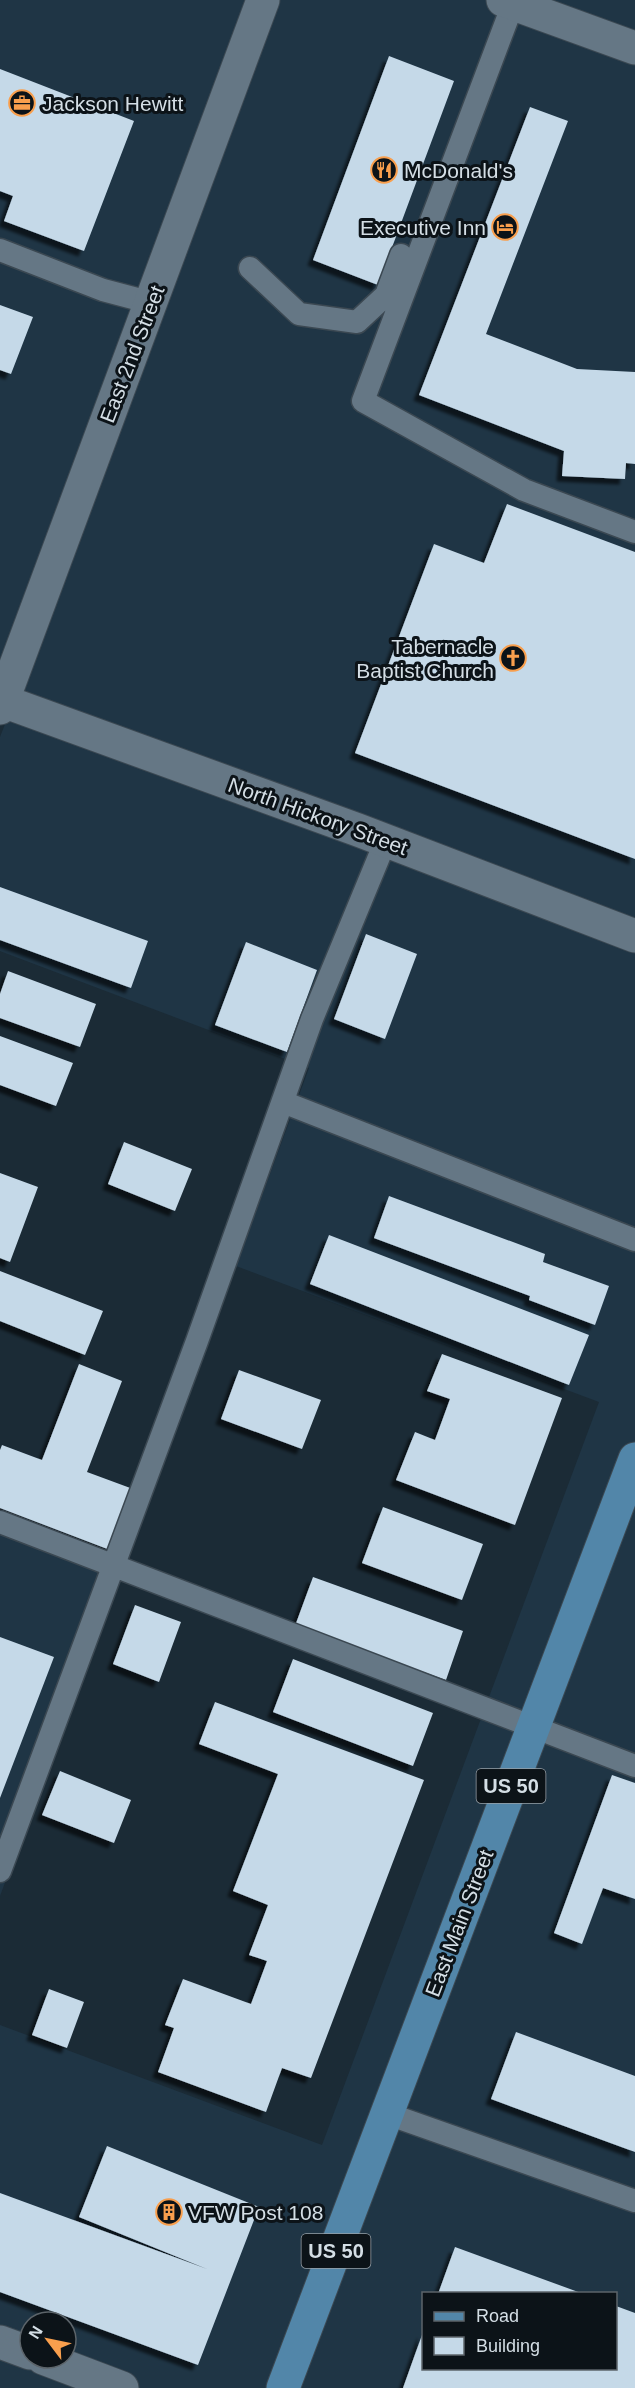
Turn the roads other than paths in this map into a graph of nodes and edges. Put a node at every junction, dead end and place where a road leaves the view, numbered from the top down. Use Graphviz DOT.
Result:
graph roads {
  1 [pos="263,0"];
  2 [pos="508,2"];
  3 [pos="635,48"];
  4 [pos="477,96"];
  5 [pos="0,250"];
  6 [pos="250,268"];
  7 [pos="152,303"];
  8 [pos="635,532"];
  9 [pos="1,703"];
  10 [pos="386,840"];
  11 [pos="635,936"];
  12 [pos="283,1102"];
  13 [pos="635,1240"];
  14 [pos="635,1461"];
  15 [pos="0,1522"];
  16 [pos="115,1566"];
  17 [pos="533,1726"];
  18 [pos="635,1766"];
  19 [pos="0,1871"];
  20 [pos="388,2114"];
  21 [pos="635,2201"];
  22 [pos="0,2342"];
  23 [pos="18,2349"];
  24 [pos="75,2370"];
  25 [pos="122,2388"];
  26 [pos="284,2388"];
  1 -- 7 [label="street, East 2nd Street"];
  2 -- 3 [label="street"];
  2 -- 4 [label="lane"];
  4 -- 6 [label="lane"];
  4 -- 8 [label="lane"];
  5 -- 7 [label="lane"];
  7 -- 9 [label="street, East 2nd Street"];
  9 -- 10 [label="street, North Hickory Street"];
  10 -- 11 [label="street, North Hickory Street"];
  10 -- 12 [label="lane"];
  12 -- 13 [label="lane"];
  12 -- 16 [label="lane"];
  14 -- 17 [label="main road, East Main Street / US 50"];
  15 -- 16 [label="lane"];
  16 -- 17 [label="lane"];
  16 -- 19 [label="lane"];
  17 -- 18 [label="lane"];
  17 -- 20 [label="main road, East Main Street / US 50"];
  20 -- 21 [label="lane"];
  20 -- 26 [label="main road, East Main Street / US 50"];
  22 -- 23 [label="street"];
  24 -- 25 [label="street"];
}
